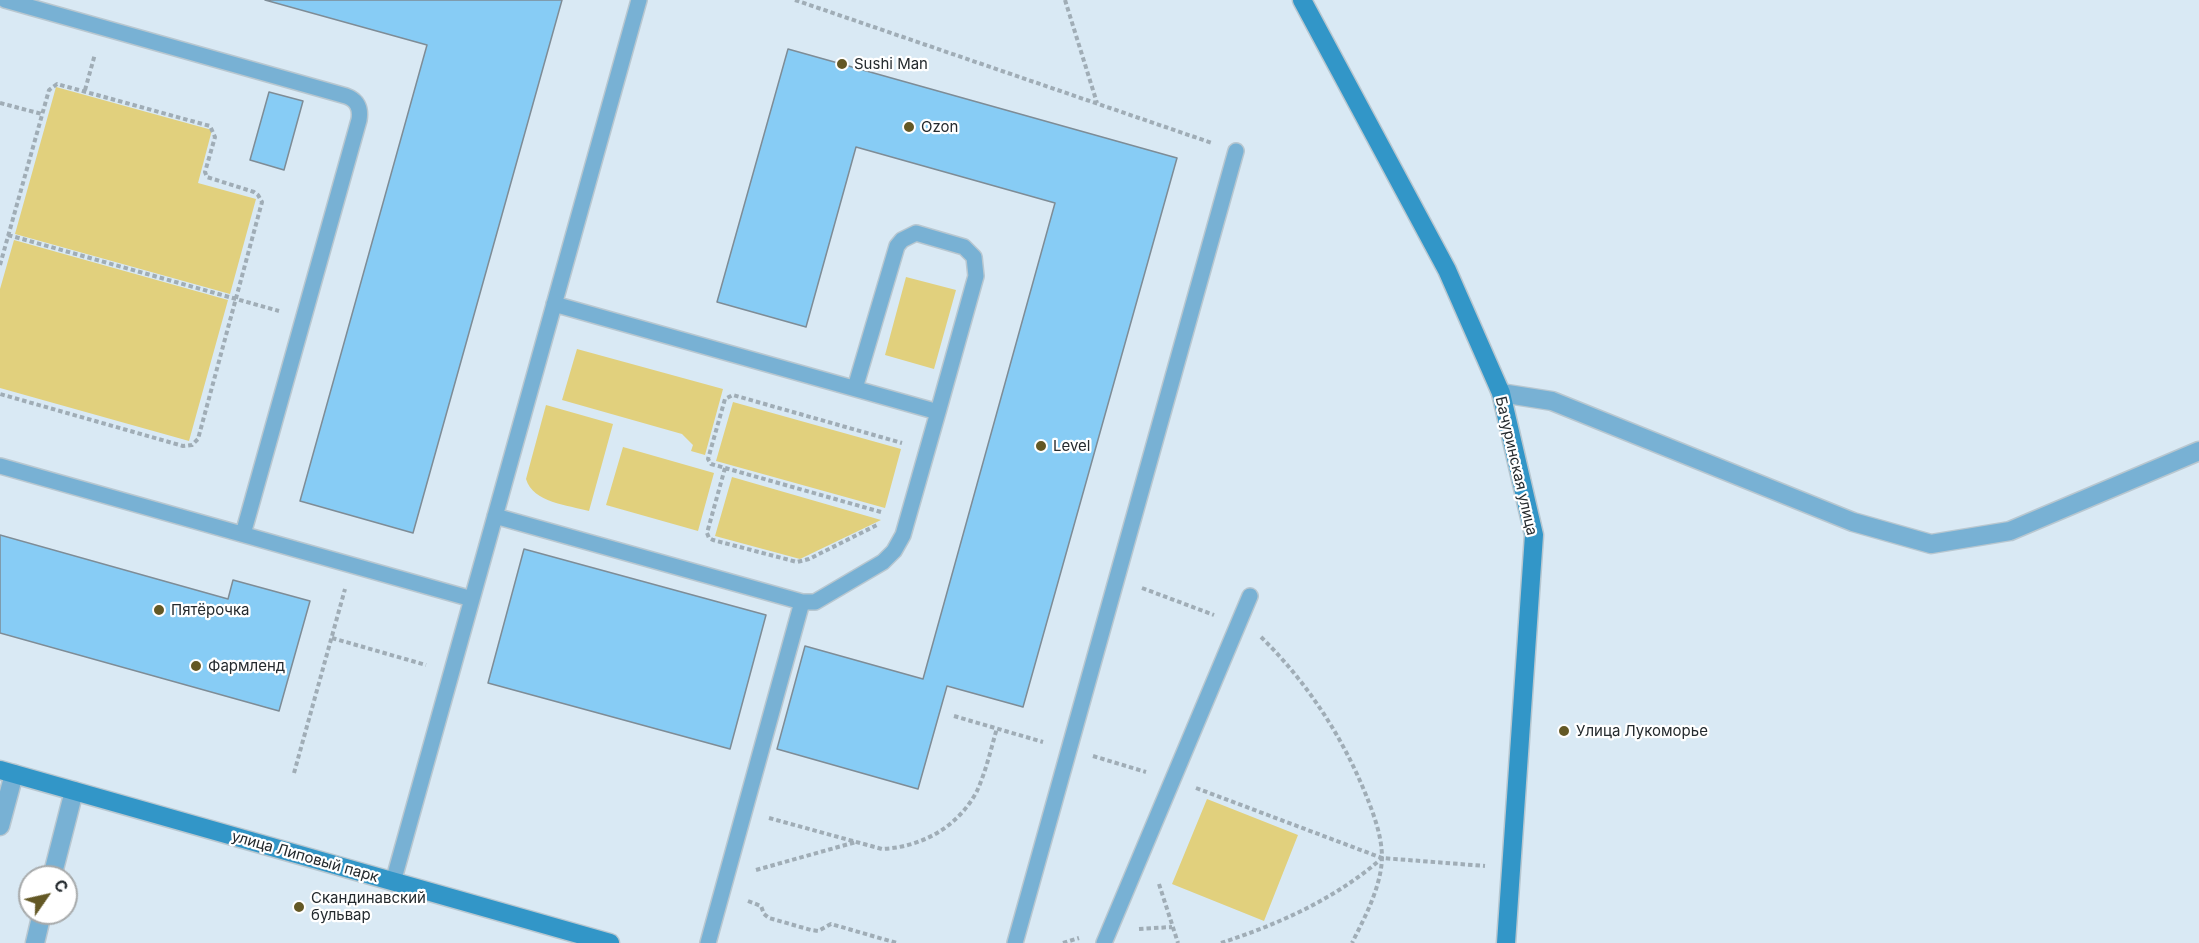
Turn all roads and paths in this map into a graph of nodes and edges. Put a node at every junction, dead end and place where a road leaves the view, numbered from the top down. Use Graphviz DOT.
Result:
graph roads {
  1 [pos="5,0"];
  2 [pos="639,0"];
  3 [pos="795,0"];
  4 [pos="1065,0"];
  5 [pos="1302,0"];
  6 [pos="103,27"];
  7 [pos="85,90"];
  8 [pos="0,102"];
  9 [pos="1097,104"];
  10 [pos="42,114"];
  11 [pos="1236,151"];
  12 [pos="8,235"];
  13 [pos="0,265"];
  14 [pos="237,299"];
  15 [pos="554,304"];
  16 [pos="304,318"];
  17 [pos="855,388"];
  18 [pos="1501,393"];
  19 [pos="0,395"];
  20 [pos="938,412"];
  21 [pos="905,447"];
  22 [pos="2199,451"];
  23 [pos="0,466"];
  24 [pos="725,468"];
  25 [pos="887,514"];
  26 [pos="495,516"];
  27 [pos="881,523"];
  28 [pos="243,534"];
  29 [pos="352,565"];
  30 [pos="1116,578"];
  31 [pos="1250,596"];
  32 [pos="472,599"];
  33 [pos="802,602"];
  34 [pos="1239,624"];
  35 [pos="332,638"];
  36 [pos="452,672"];
  37 [pos="954,716"];
  38 [pos="997,728"];
  39 [pos="1069,749"];
  40 [pos="7,772"];
  41 [pos="294,773"];
  42 [pos="1173,779"];
  43 [pos="74,791"];
  44 [pos="744,811"];
  45 [pos="0,826"];
  46 [pos="857,842"];
  47 [pos="1382,858"];
  48 [pos="55,865"];
  49 [pos="1488,866"];
  50 [pos="1158,880"];
  51 [pos="393,882"];
  52 [pos="723,886"];
  53 [pos="39,925"];
  54 [pos="35,943"];
  55 [pos="610,943"];
  56 [pos="708,943"];
  57 [pos="897,943"];
  58 [pos="1015,943"];
  59 [pos="1104,943"];
  60 [pos="1178,943"];
  61 [pos="1221,943"];
  62 [pos="1352,943"];
  63 [pos="1506,943"];
  1 -- 6 [label="lane"];
  2 -- 15 [label="lane"];
  3 -- 9 [label="path"];
  4 -- 9 [label="path"];
  5 -- 18 [label="street, Бачуринская улица"];
  6 -- 7 [label="path"];
  6 -- 16 [label="lane"];
  7 -- 10 [label="path"];
  7 -- 14 [label="path"];
  8 -- 10 [label="path"];
  9 -- 11 [label="path"];
  10 -- 12 [label="path"];
  11 -- 30 [label="lane"];
  12 -- 13 [label="path"];
  12 -- 14 [label="path"];
  14 -- 16 [label="path"];
  14 -- 19 [label="path"];
  15 -- 17 [label="lane"];
  15 -- 26 [label="lane"];
  16 -- 28 [label="lane"];
  17 -- 20 [label="lane"];
  17 -- 20 [label="lane"];
  18 -- 22 [label="street"];
  18 -- 63 [label="street, Бачуринская улица"];
  20 -- 33 [label="lane"];
  21 -- 24 [label="path"];
  23 -- 28 [label="lane"];
  24 -- 25 [label="path"];
  24 -- 27 [label="path"];
  26 -- 32 [label="lane"];
  26 -- 33 [label="lane"];
  28 -- 29 [label="lane"];
  29 -- 32 [label="lane"];
  29 -- 35 [label="path"];
  30 -- 34 [label="path"];
  30 -- 39 [label="lane"];
  31 -- 34 [label="lane"];
  32 -- 36 [label="lane"];
  33 -- 44 [label="lane"];
  34 -- 42 [label="lane"];
  34 -- 47 [label="path"];
  35 -- 36 [label="path"];
  35 -- 41 [label="path"];
  36 -- 51 [label="lane"];
  37 -- 38 [label="path"];
  38 -- 39 [label="path"];
  38 -- 46 [label="path"];
  39 -- 42 [label="path"];
  39 -- 58 [label="lane"];
  40 -- 43 [label="street, улица Липовый парк"];
  40 -- 45 [label="street"];
  42 -- 47 [label="path"];
  42 -- 59 [label="lane"];
  43 -- 48 [label="street"];
  43 -- 51 [label="street, улица Липовый парк"];
  44 -- 46 [label="path"];
  44 -- 52 [label="lane"];
  46 -- 52 [label="path"];
  47 -- 49 [label="path"];
  47 -- 61 [label="path"];
  47 -- 62 [label="path"];
  50 -- 60 [label="path"];
  51 -- 55 [label="street, улица Липовый парк"];
  52 -- 56 [label="lane"];
  52 -- 57 [label="path"];
  53 -- 54 [label="street"];
}
